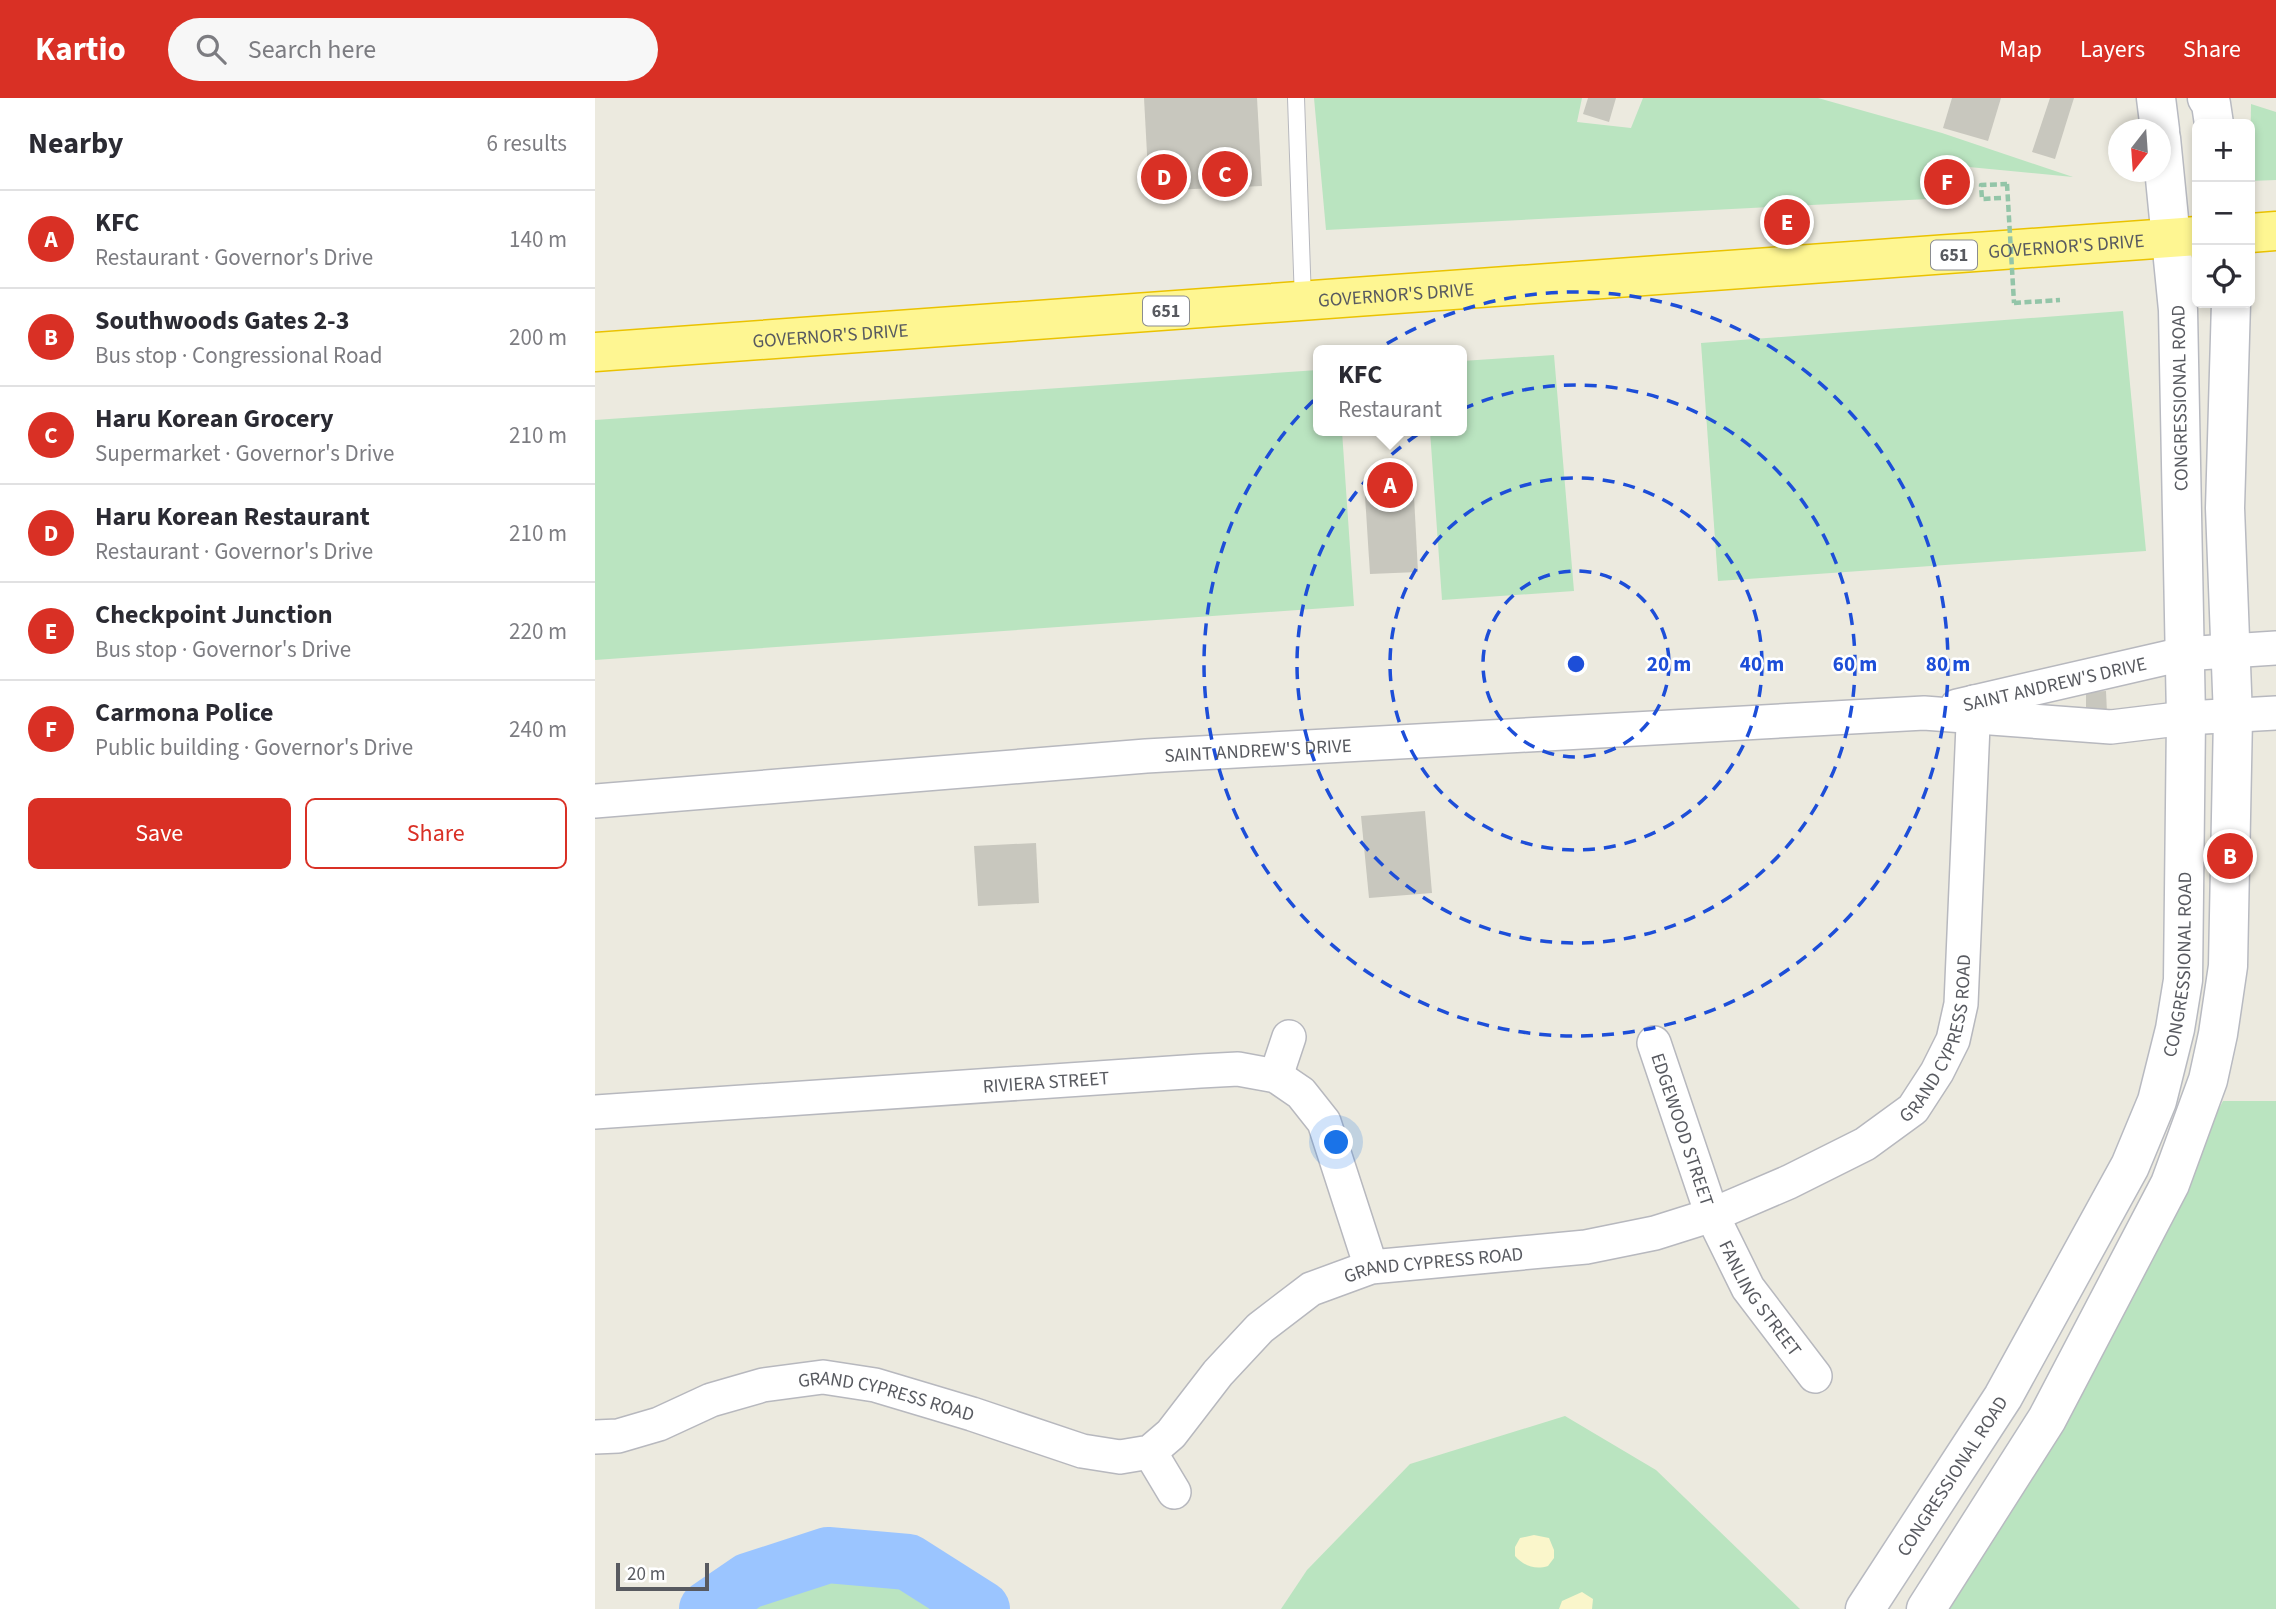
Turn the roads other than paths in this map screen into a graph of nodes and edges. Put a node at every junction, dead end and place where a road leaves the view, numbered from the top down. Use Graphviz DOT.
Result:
graph roads {
  1 [pos="1296,98"];
  2 [pos="2156,98"];
  3 [pos="2207,98"];
  4 [pos="2158,119"];
  5 [pos="2213,119"];
  6 [pos="2171,179"];
  7 [pos="2276,231"];
  8 [pos="2255,233"];
  9 [pos="2185,237"];
  10 [pos="1303,302"];
  11 [pos="2231,308"];
  12 [pos="595,352"];
  13 [pos="2276,648"];
  14 [pos="2231,652"];
  15 [pos="2183,654"];
  16 [pos="1974,710"];
  17 [pos="2276,713"];
  18 [pos="2233,717"];
  19 [pos="2186,718"];
  20 [pos="595,801"];
  21 [pos="1289,1037"];
  22 [pos="1654,1043"];
  23 [pos="1276,1076"];
  24 [pos="595,1112"];
  25 [pos="1712,1215"];
  26 [pos="1371,1267"];
  27 [pos="1815,1376"];
  28 [pos="595,1437"];
  29 [pos="1150,1452"];
  30 [pos="1174,1492"];
  31 [pos="1865,1609"];
  32 [pos="1926,1609"];
  1 -- 10 [label="lane"];
  2 -- 4 [label="main road"];
  3 -- 5 [label="main road"];
  6 -- 9 [label="main road, CONGRESSIONAL ROAD"];
  7 -- 8 [label="highway"];
  9 -- 10 [label="highway, GOVERNOR'S DRIVE / 651"];
  9 -- 15 [label="main road, CONGRESSIONAL ROAD"];
  10 -- 12 [label="highway, GOVERNOR'S DRIVE / 651"];
  11 -- 14 [label="main road"];
  13 -- 14 [label="street, SAINT ANDREW'S DRIVE"];
  14 -- 15 [label="street, SAINT ANDREW'S DRIVE"];
  14 -- 18 [label="main road"];
  15 -- 16 [label="street, SAINT ANDREW'S DRIVE"];
  15 -- 19 [label="main road, CONGRESSIONAL ROAD"];
  16 -- 19 [label="street, SAINT ANDREW'S DRIVE"];
  16 -- 20 [label="street, SAINT ANDREW'S DRIVE"];
  16 -- 25 [label="street, GRAND CYPRESS ROAD"];
  17 -- 18 [label="street, SAINT ANDREW'S DRIVE"];
  18 -- 19 [label="street, SAINT ANDREW'S DRIVE"];
  18 -- 32 [label="main road"];
  19 -- 31 [label="main road, CONGRESSIONAL ROAD"];
  21 -- 23 [label="street"];
  22 -- 25 [label="street, EDGEWOOD STREET"];
  23 -- 24 [label="street, RIVIERA STREET"];
  23 -- 26 [label="street, RIVIERA STREET"];
  25 -- 26 [label="street, GRAND CYPRESS ROAD"];
  25 -- 27 [label="street, FANLING STREET"];
  26 -- 29 [label="street, GRAND CYPRESS ROAD"];
  28 -- 29 [label="street, GRAND CYPRESS ROAD"];
  29 -- 30 [label="street"];
}
